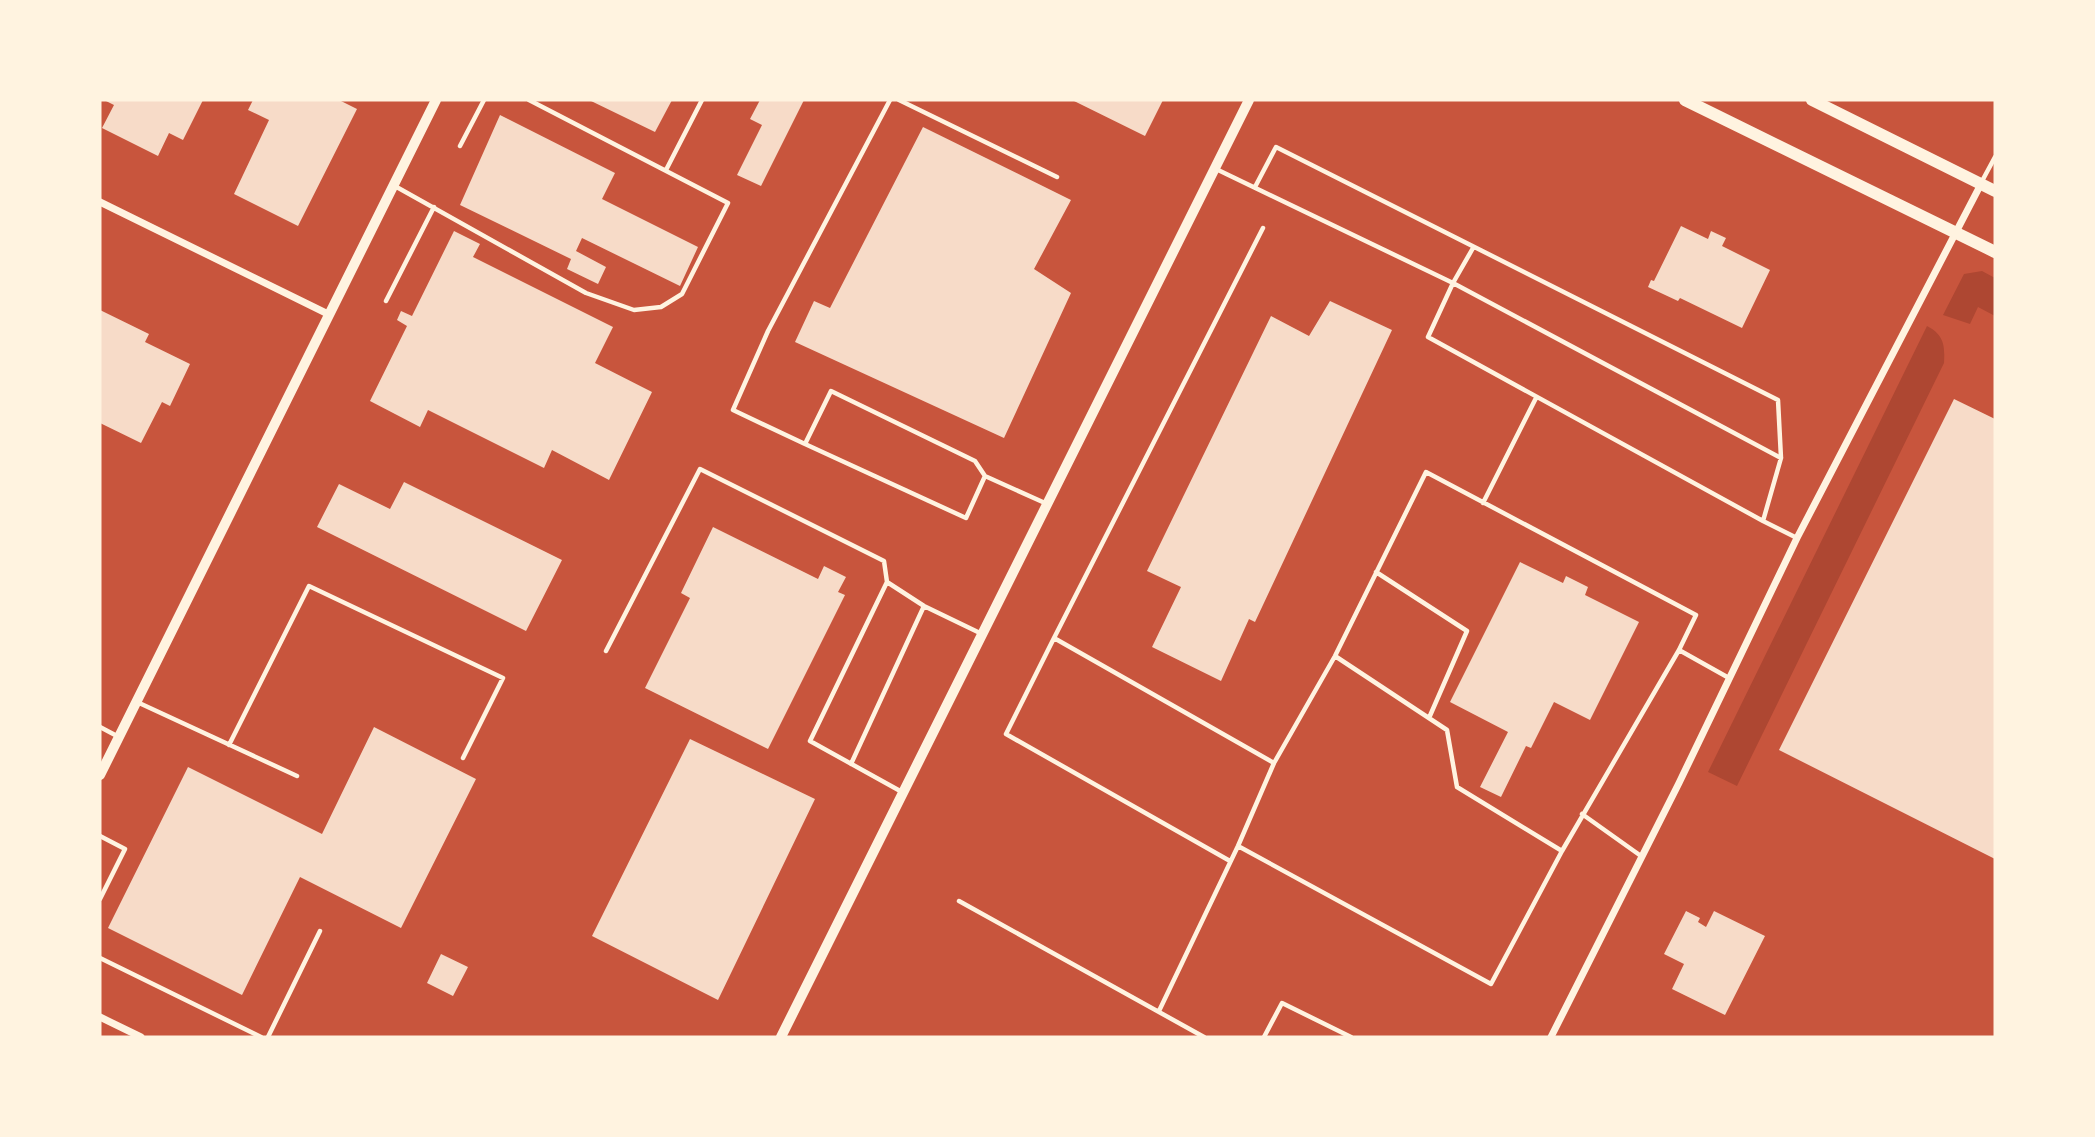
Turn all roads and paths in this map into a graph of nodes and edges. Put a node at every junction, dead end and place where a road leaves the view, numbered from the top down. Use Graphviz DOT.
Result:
graph roads {
  1 [pos="436,100"];
  2 [pos="484,100"];
  3 [pos="529,100"];
  4 [pos="702,100"];
  5 [pos="890,100"];
  6 [pos="899,100"];
  7 [pos="1249,100"];
  8 [pos="1685,100"];
  9 [pos="1812,100"];
  10 [pos="460,146"];
  11 [pos="1995,157"];
  12 [pos="1215,169"];
  13 [pos="666,170"];
  14 [pos="1057,177"];
  15 [pos="1981,184"];
  16 [pos="393,185"];
  17 [pos="1255,187"];
  18 [pos="1995,191"];
  19 [pos="100,202"];
  20 [pos="434,207"];
  21 [pos="1263,228"];
  22 [pos="1957,233"];
  23 [pos="1474,247"];
  24 [pos="1995,252"];
  25 [pos="1453,283"];
  26 [pos="386,301"];
  27 [pos="328,314"];
  28 [pos="1536,398"];
  29 [pos="804,444"];
  30 [pos="1781,458"];
  31 [pos="985,476"];
  32 [pos="1045,503"];
  33 [pos="1483,503"];
  34 [pos="1763,521"];
  35 [pos="1797,538"];
  36 [pos="1376,572"];
  37 [pos="887,582"];
  38 [pos="925,606"];
  39 [pos="982,634"];
  40 [pos="1054,638"];
  41 [pos="1679,650"];
  42 [pos="606,651"];
  43 [pos="1335,656"];
  44 [pos="1729,679"];
  45 [pos="136,702"];
  46 [pos="1429,718"];
  47 [pos="100,727"];
  48 [pos="119,737"];
  49 [pos="229,744"];
  50 [pos="463,758"];
  51 [pos="1274,763"];
  52 [pos="851,764"];
  53 [pos="100,775"];
  54 [pos="297,776"];
  55 [pos="904,793"];
  56 [pos="1582,814"];
  57 [pos="100,836"];
  58 [pos="1238,846"];
  59 [pos="1562,851"];
  60 [pos="1642,857"];
  61 [pos="1230,861"];
  62 [pos="100,900"];
  63 [pos="959,901"];
  64 [pos="320,931"];
  65 [pos="100,958"];
  66 [pos="1159,1011"];
  67 [pos="100,1017"];
  68 [pos="141,1037"];
  69 [pos="261,1037"];
  70 [pos="268,1037"];
  71 [pos="781,1037"];
  72 [pos="1204,1037"];
  73 [pos="1264,1037"];
  74 [pos="1351,1037"];
  75 [pos="1551,1037"];
  1 -- 16 [label="street"];
  2 -- 10 [label="lane"];
  3 -- 13 [label="lane"];
  4 -- 13 [label="lane"];
  5 -- 29 [label="lane"];
  6 -- 14 [label="lane"];
  7 -- 12 [label="street"];
  8 -- 22 [label="main road"];
  9 -- 15 [label="main road"];
  11 -- 15 [label="lane"];
  12 -- 17 [label="lane"];
  12 -- 32 [label="street"];
  13 -- 20 [label="lane"];
  15 -- 18 [label="main road"];
  15 -- 22 [label="street"];
  16 -- 20 [label="lane"];
  16 -- 27 [label="street"];
  17 -- 23 [label="lane"];
  17 -- 25 [label="lane"];
  19 -- 27 [label="street"];
  20 -- 26 [label="lane"];
  21 -- 40 [label="lane"];
  22 -- 24 [label="main road"];
  22 -- 35 [label="street"];
  23 -- 25 [label="lane"];
  23 -- 30 [label="lane"];
  25 -- 28 [label="lane"];
  25 -- 30 [label="lane"];
  27 -- 45 [label="street"];
  28 -- 33 [label="lane"];
  28 -- 34 [label="lane"];
  29 -- 31 [label="lane"];
  29 -- 31 [label="lane"];
  30 -- 34 [label="lane"];
  31 -- 32 [label="lane"];
  32 -- 39 [label="street"];
  33 -- 36 [label="lane"];
  33 -- 41 [label="lane"];
  34 -- 35 [label="lane"];
  35 -- 44 [label="street"];
  36 -- 43 [label="lane"];
  36 -- 46 [label="lane"];
  37 -- 38 [label="lane"];
  37 -- 42 [label="lane"];
  37 -- 52 [label="lane"];
  38 -- 39 [label="lane"];
  38 -- 52 [label="lane"];
  39 -- 55 [label="street"];
  40 -- 51 [label="lane"];
  40 -- 61 [label="lane"];
  41 -- 44 [label="lane"];
  41 -- 56 [label="lane"];
  43 -- 46 [label="lane"];
  43 -- 51 [label="lane"];
  44 -- 60 [label="street"];
  45 -- 48 [label="street"];
  45 -- 49 [label="lane"];
  46 -- 59 [label="lane"];
  47 -- 48 [label="lane"];
  48 -- 53 [label="street"];
  49 -- 50 [label="lane"];
  49 -- 54 [label="lane"];
  51 -- 58 [label="lane"];
  52 -- 55 [label="lane"];
  55 -- 71 [label="street"];
  56 -- 59 [label="lane"];
  56 -- 60 [label="lane"];
  57 -- 62 [label="lane"];
  58 -- 59 [label="lane"];
  58 -- 61 [label="lane"];
  60 -- 75 [label="street"];
  61 -- 66 [label="lane"];
  63 -- 66 [label="lane"];
  64 -- 70 [label="lane"];
  65 -- 69 [label="lane"];
  66 -- 72 [label="lane"];
  67 -- 68 [label="street"];
  73 -- 74 [label="lane"];
}
